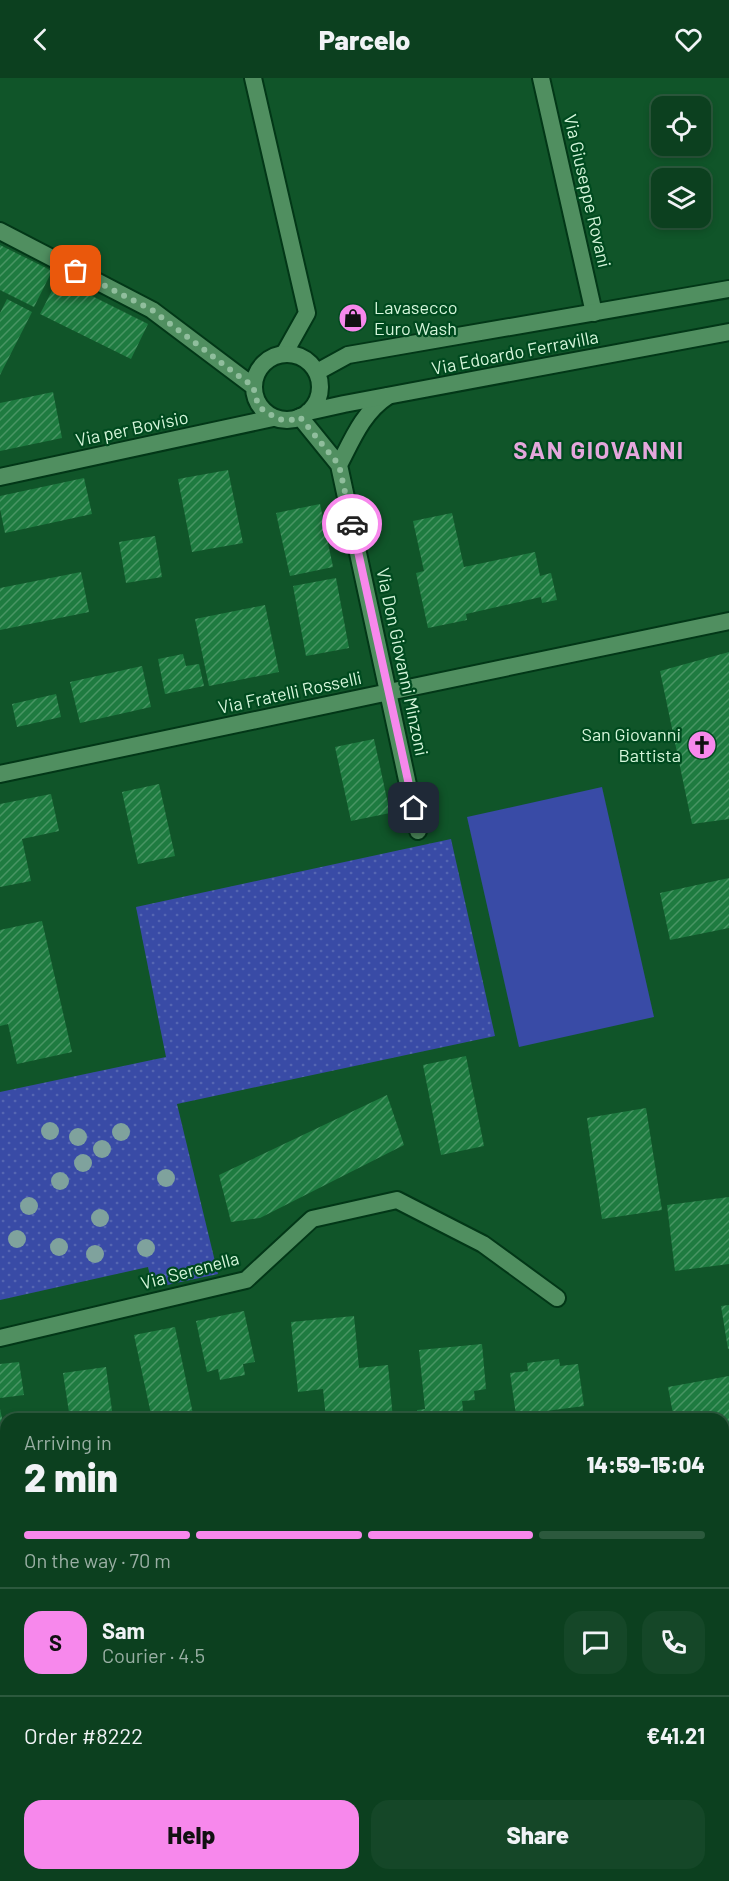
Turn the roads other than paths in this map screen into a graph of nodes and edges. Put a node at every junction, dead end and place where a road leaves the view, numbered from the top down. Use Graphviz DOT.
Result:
graph roads {
  1 [pos="253,78"];
  2 [pos="541,78"];
  3 [pos="0,231"];
  4 [pos="729,289"];
  5 [pos="594,313"];
  6 [pos="729,332"];
  7 [pos="284,354"];
  8 [pos="316,372"];
  9 [pos="253,386"];
  10 [pos="388,396"];
  11 [pos="304,415"];
  12 [pos="273,418"];
  13 [pos="339,465"];
  14 [pos="0,477"];
  15 [pos="729,621"];
  16 [pos="388,692"];
  17 [pos="0,774"];
  18 [pos="418,831"];
  19 [pos="557,1298"];
  20 [pos="0,1338"];
  1 -- 7 [label="street"];
  2 -- 5 [label="street, Via Giuseppe Rovani"];
  3 -- 9 [label="street"];
  4 -- 5 [label="street, Via Edoardo Ferravilla"];
  5 -- 8 [label="street, Via Edoardo Ferravilla"];
  6 -- 10 [label="street, Via Edoardo Ferravilla"];
  7 -- 8 [label="street"];
  7 -- 9 [label="street"];
  8 -- 11 [label="street"];
  9 -- 12 [label="street"];
  10 -- 11 [label="street, Via Edoardo Ferravilla"];
  10 -- 13 [label="street"];
  11 -- 12 [label="street"];
  11 -- 13 [label="street, Via Don Giovanni Minzoni"];
  12 -- 14 [label="street, Via per Bovisio"];
  13 -- 16 [label="street, Via Don Giovanni Minzoni"];
  15 -- 16 [label="street, Via Fratelli Rosselli"];
  16 -- 17 [label="street, Via Fratelli Rosselli"];
  16 -- 18 [label="street, Via Don Giovanni Minzoni"];
  19 -- 20 [label="street, Via Serenella"];
}
